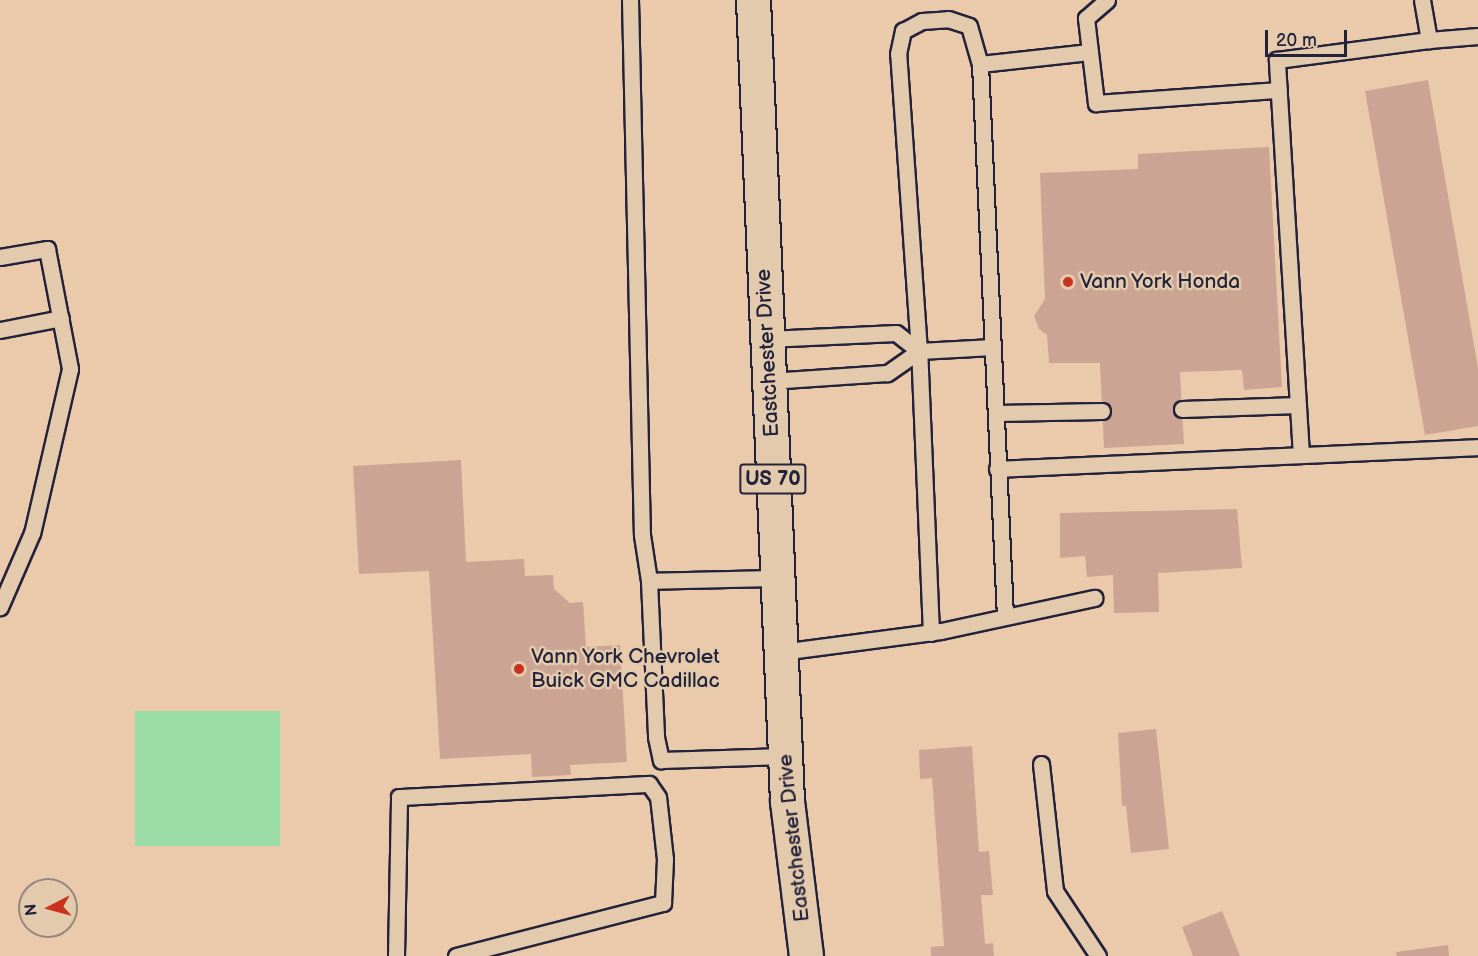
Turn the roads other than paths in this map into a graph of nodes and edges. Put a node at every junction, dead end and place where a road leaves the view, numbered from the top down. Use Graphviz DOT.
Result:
graph roads {
  1 [pos="630,0"];
  2 [pos="753,0"];
  3 [pos="1107,0"];
  4 [pos="1422,0"];
  5 [pos="1478,36"];
  6 [pos="1429,40"];
  7 [pos="1089,52"];
  8 [pos="980,64"];
  9 [pos="1279,90"];
  10 [pos="0,257"];
  11 [pos="61,318"];
  12 [pos="0,330"];
  13 [pos="767,339"];
  14 [pos="993,347"];
  15 [pos="920,351"];
  16 [pos="769,381"];
  17 [pos="1298,405"];
  18 [pos="1182,409"];
  19 [pos="1102,411"];
  20 [pos="997,413"];
  21 [pos="1478,447"];
  22 [pos="1301,455"];
  23 [pos="997,469"];
  24 [pos="777,578"];
  25 [pos="649,581"];
  26 [pos="1094,598"];
  27 [pos="0,607"];
  28 [pos="1005,616"];
  29 [pos="931,633"];
  30 [pos="781,652"];
  31 [pos="785,756"];
  32 [pos="661,760"];
  33 [pos="1041,764"];
  34 [pos="649,784"];
  35 [pos="396,956"];
  36 [pos="456,956"];
  37 [pos="806,956"];
  38 [pos="1098,956"];
  1 -- 25 [label="lane"];
  2 -- 13 [label="main road, Eastchester Drive / US 70"];
  3 -- 7 [label="lane"];
  4 -- 6 [label="lane"];
  5 -- 6 [label="lane"];
  6 -- 9 [label="lane"];
  7 -- 8 [label="lane"];
  7 -- 9 [label="lane"];
  8 -- 14 [label="lane"];
  8 -- 15 [label="lane"];
  9 -- 17 [label="lane"];
  10 -- 11 [label="lane"];
  11 -- 12 [label="lane"];
  11 -- 27 [label="lane"];
  13 -- 15 [label="lane"];
  13 -- 16 [label="main road, Eastchester Drive / US 70"];
  14 -- 15 [label="lane"];
  14 -- 20 [label="lane"];
  15 -- 16 [label="lane"];
  15 -- 29 [label="lane"];
  16 -- 24 [label="main road, Eastchester Drive / US 70"];
  17 -- 18 [label="lane"];
  17 -- 22 [label="lane"];
  19 -- 20 [label="lane"];
  20 -- 23 [label="lane"];
  21 -- 22 [label="lane"];
  22 -- 23 [label="lane"];
  23 -- 28 [label="lane"];
  24 -- 25 [label="lane"];
  24 -- 30 [label="main road, Eastchester Drive / US 70"];
  25 -- 32 [label="lane"];
  26 -- 28 [label="lane"];
  28 -- 29 [label="lane"];
  29 -- 30 [label="lane"];
  30 -- 31 [label="main road, Eastchester Drive / US 70"];
  31 -- 32 [label="lane"];
  31 -- 37 [label="main road, Eastchester Drive / US 70"];
  32 -- 34 [label="lane"];
  33 -- 38 [label="lane"];
  34 -- 35 [label="lane"];
  34 -- 36 [label="lane"];
}
